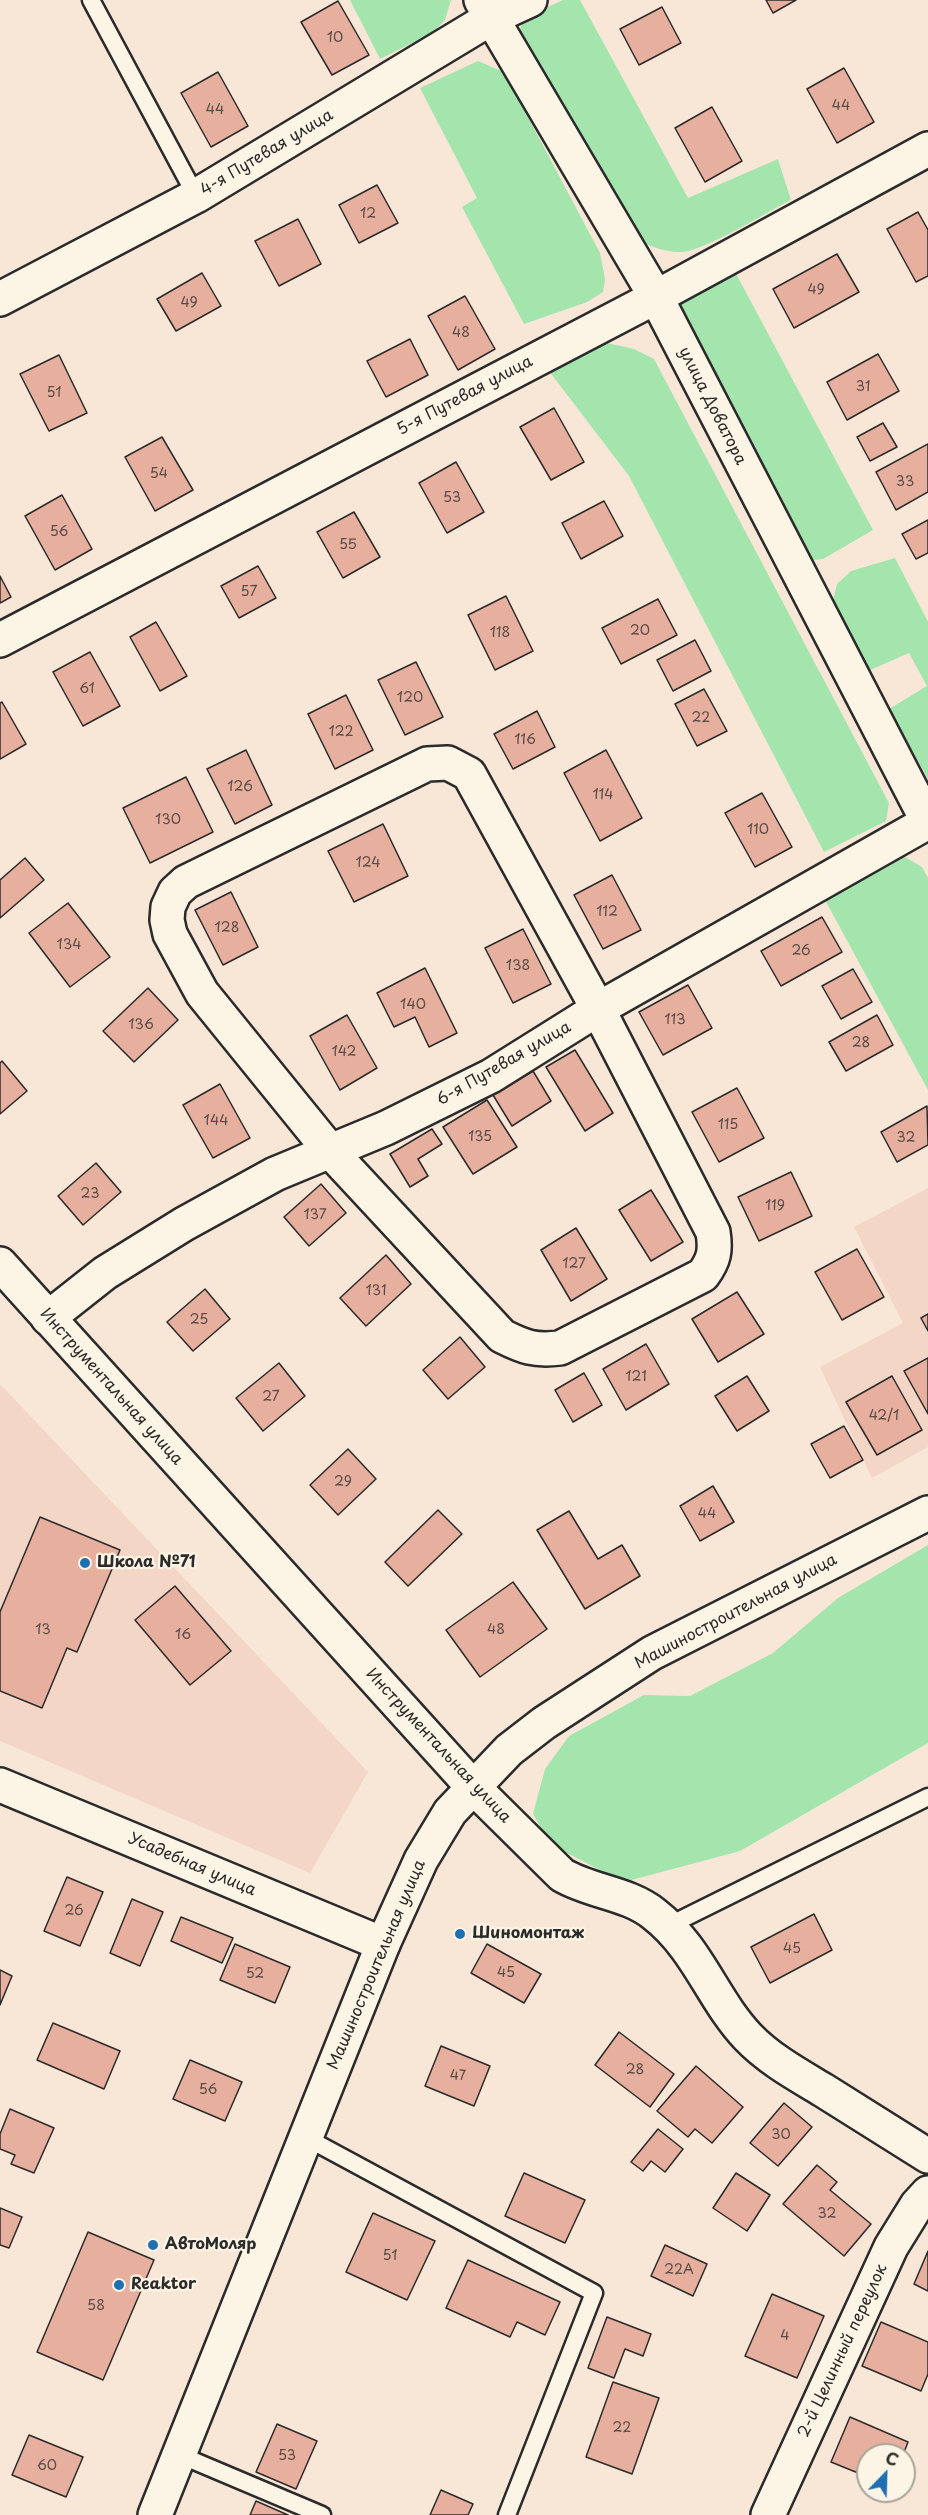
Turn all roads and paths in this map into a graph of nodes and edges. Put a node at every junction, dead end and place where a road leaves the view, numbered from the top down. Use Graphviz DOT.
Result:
graph roads {
  1 [pos="91,0"];
  2 [pos="530,0"];
  3 [pos="486,9"];
  4 [pos="928,149"];
  5 [pos="196,196"];
  6 [pos="656,297"];
  7 [pos="0,299"];
  8 [pos="0,640"];
  9 [pos="928,822"];
  10 [pos="598,1009"];
  11 [pos="331,1152"];
  12 [pos="0,1264"];
  13 [pos="48,1318"];
  14 [pos="928,1514"];
  15 [pos="0,1785"];
  16 [pos="472,1786"];
  17 [pos="928,1797"];
  18 [pos="668,1926"];
  19 [pos="383,1944"];
  20 [pos="305,2137"];
  21 [pos="928,2156"];
  22 [pos="928,2193"];
  23 [pos="180,2455"];
  24 [pos="155,2515"];
  25 [pos="322,2515"];
  26 [pos="507,2515"];
  27 [pos="768,2515"];
  1 -- 5 [label="lane"];
  2 -- 3 [label="street, 4-я Путевая улица"];
  3 -- 5 [label="street, 4-я Путевая улица"];
  3 -- 6 [label="street, улица Доватора"];
  4 -- 6 [label="street, 5-я Путевая улица"];
  5 -- 7 [label="street, 4-я Путевая улица"];
  6 -- 8 [label="street, 5-я Путевая улица"];
  6 -- 9 [label="street, улица Доватора"];
  9 -- 10 [label="street, 6-я Путевая улица"];
  10 -- 11 [label="street, 6-я Путевая улица"];
  10 -- 11 [label="street"];
  10 -- 11 [label="street"];
  11 -- 13 [label="street, 6-я Путевая улица"];
  12 -- 13 [label="street, Инструментальная улица"];
  13 -- 16 [label="street, Инструментальная улица"];
  14 -- 16 [label="street, Машиностроительная улица"];
  15 -- 19 [label="street, Усадебная улица"];
  16 -- 18 [label="street, Инструментальная улица"];
  16 -- 19 [label="street, Машиностроительная улица"];
  17 -- 18 [label="lane"];
  18 -- 21 [label="street, Инструментальная улица"];
  19 -- 20 [label="street, Машиностроительная улица"];
  20 -- 23 [label="street, Машиностроительная улица"];
  20 -- 26 [label="lane"];
  22 -- 27 [label="street, 2-й Целинный переулок"];
  23 -- 24 [label="street, Машиностроительная улица"];
  23 -- 25 [label="lane"];
}
